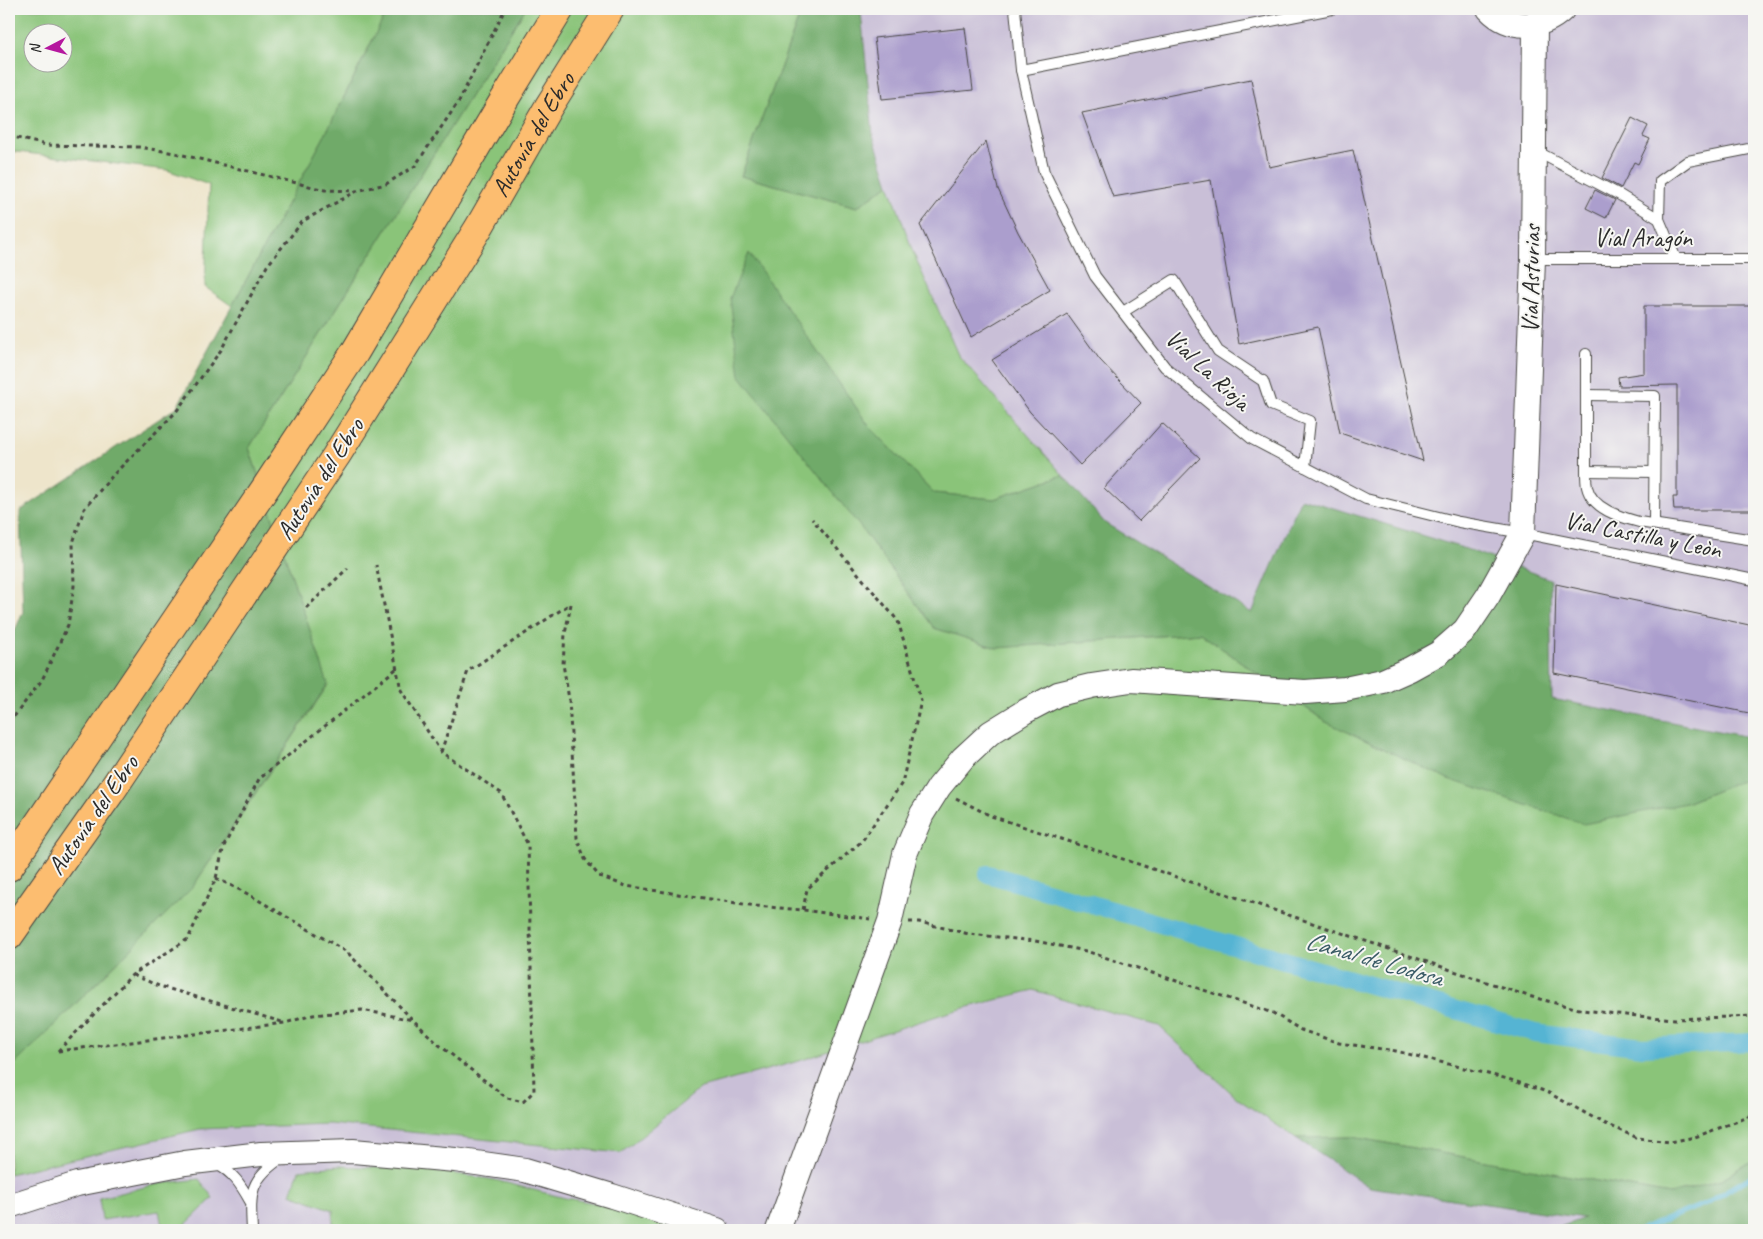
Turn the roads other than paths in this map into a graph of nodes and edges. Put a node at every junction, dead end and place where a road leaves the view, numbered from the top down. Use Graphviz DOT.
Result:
graph roads {
  1 [pos="560,9"];
  2 [pos="610,9"];
  3 [pos="1015,9"];
  4 [pos="1332,9"];
  5 [pos="1489,9"];
  6 [pos="1563,9"];
  7 [pos="1535,24"];
  8 [pos="1021,70"];
  9 [pos="1754,148"];
  10 [pos="1534,150"];
  11 [pos="1659,219"];
  12 [pos="1532,259"];
  13 [pos="1676,259"];
  14 [pos="1754,259"];
  15 [pos="1123,312"];
  16 [pos="1586,354"];
  17 [pos="1586,395"];
  18 [pos="1305,467"];
  19 [pos="1586,471"];
  20 [pos="1654,472"];
  21 [pos="1654,524"];
  22 [pos="1523,533"];
  23 [pos="1754,540"];
  24 [pos="1754,580"];
  25 [pos="9,867"];
  26 [pos="9,936"];
  27 [pos="290,1153"];
  28 [pos="207,1160"];
  29 [pos="250,1201"];
  30 [pos="9,1206"];
  31 [pos="252,1230"];
  32 [pos="717,1230"];
  33 [pos="778,1230"];
  1 -- 25 [label="highway, Autovía del Ebro"];
  2 -- 26 [label="highway, Autovía del Ebro"];
  3 -- 8 [label="lane, Vial La Rioja"];
  4 -- 8 [label="lane"];
  5 -- 7 [label="street"];
  6 -- 7 [label="street"];
  7 -- 10 [label="street, Vial Asturias"];
  8 -- 15 [label="lane, Vial La Rioja"];
  9 -- 11 [label="lane"];
  10 -- 11 [label="lane"];
  10 -- 12 [label="street, Vial Asturias"];
  11 -- 13 [label="lane"];
  12 -- 13 [label="lane, Vial Aragón"];
  12 -- 22 [label="street, Vial Asturias"];
  13 -- 14 [label="lane, Vial Aragón"];
  15 -- 18 [label="lane, Vial La Rioja"];
  15 -- 18 [label="lane"];
  16 -- 17 [label="lane"];
  17 -- 19 [label="lane"];
  17 -- 20 [label="lane"];
  18 -- 22 [label="lane, Vial La Rioja"];
  19 -- 20 [label="lane"];
  19 -- 21 [label="lane"];
  20 -- 21 [label="lane"];
  21 -- 23 [label="lane"];
  22 -- 24 [label="lane, Vial Castilla y Leòn"];
  22 -- 33 [label="street"];
  27 -- 28 [label="street"];
  27 -- 29 [label="lane"];
  27 -- 32 [label="street"];
  28 -- 29 [label="lane"];
  28 -- 30 [label="street"];
  29 -- 31 [label="lane"];
}
